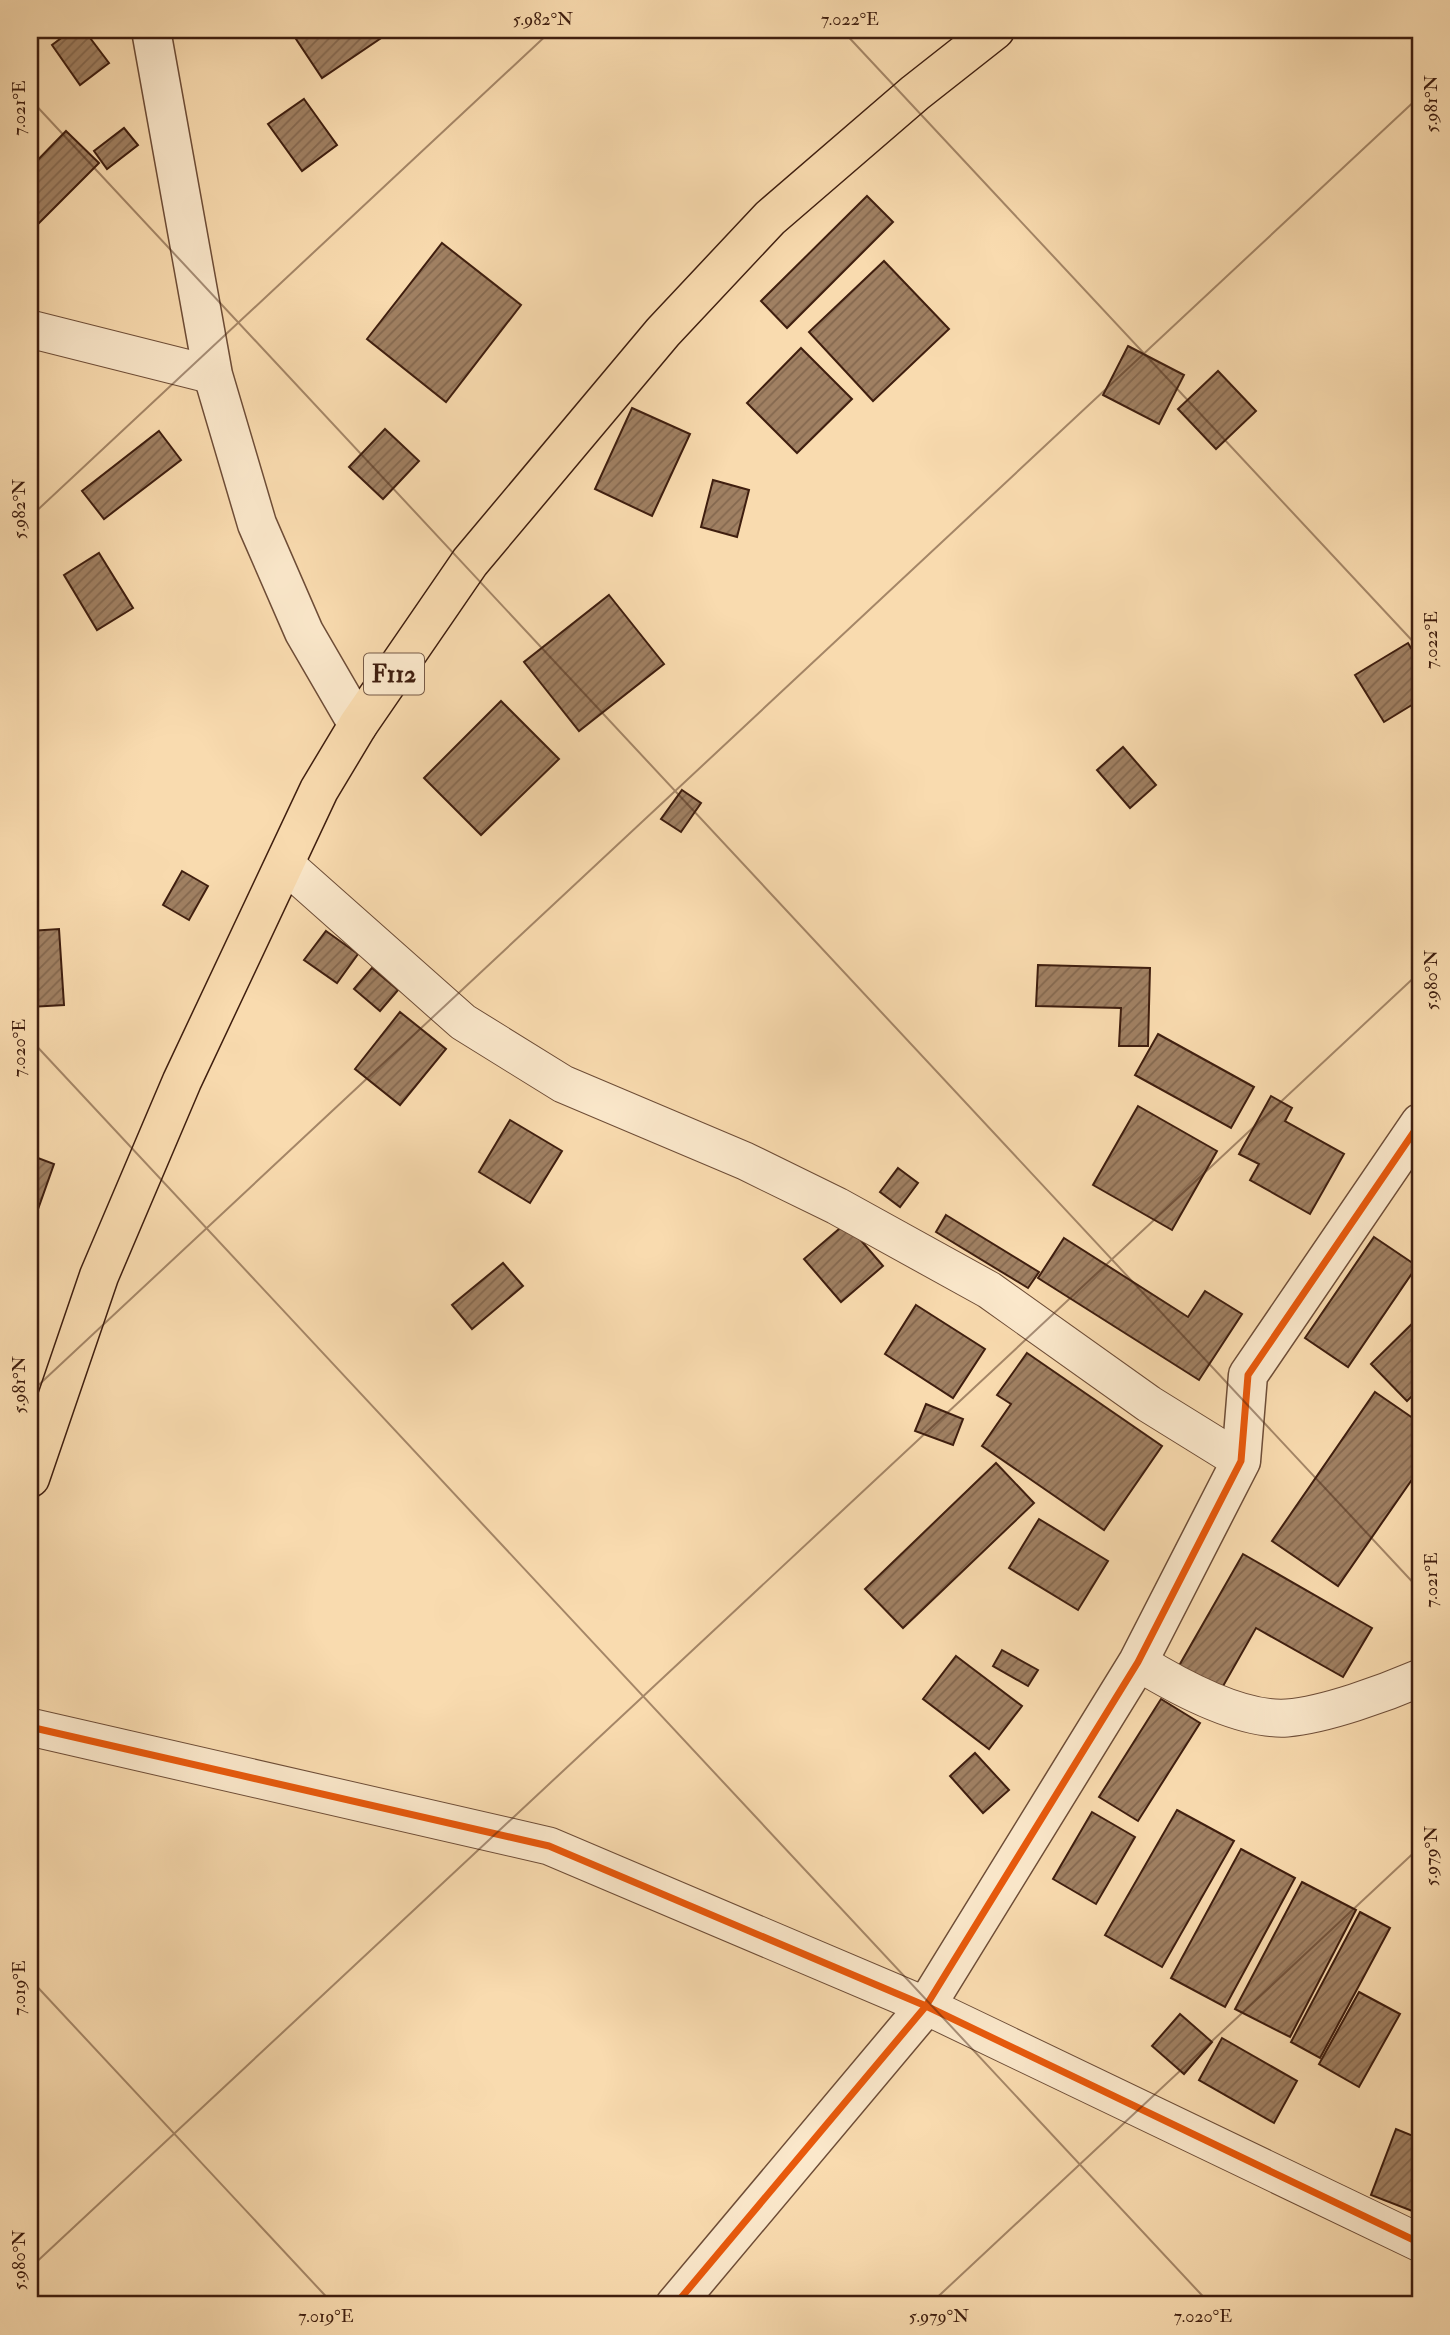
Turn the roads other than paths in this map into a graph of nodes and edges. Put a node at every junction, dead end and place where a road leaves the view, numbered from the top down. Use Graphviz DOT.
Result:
graph roads {
  1 [pos="151,30"];
  2 [pos="995,30"];
  3 [pos="30,329"];
  4 [pos="213,374"];
  5 [pos="358,726"];
  6 [pos="286,865"];
  7 [pos="1420,1123"];
  8 [pos="1241,1461"];
  9 [pos="30,1478"];
  10 [pos="1138,1662"];
  11 [pos="1420,1678"];
  12 [pos="30,1727"];
  13 [pos="926,2006"];
  14 [pos="1420,2243"];
  15 [pos="675,2305"];
  1 -- 4 [label="street"];
  2 -- 5 [label="main road, F112"];
  3 -- 4 [label="street"];
  4 -- 5 [label="street"];
  5 -- 6 [label="main road, F112"];
  6 -- 8 [label="street"];
  6 -- 9 [label="main road, F112"];
  7 -- 8 [label="street"];
  8 -- 10 [label="street"];
  10 -- 11 [label="street"];
  10 -- 13 [label="street"];
  12 -- 13 [label="street"];
  13 -- 14 [label="street"];
  13 -- 15 [label="street"];
}
